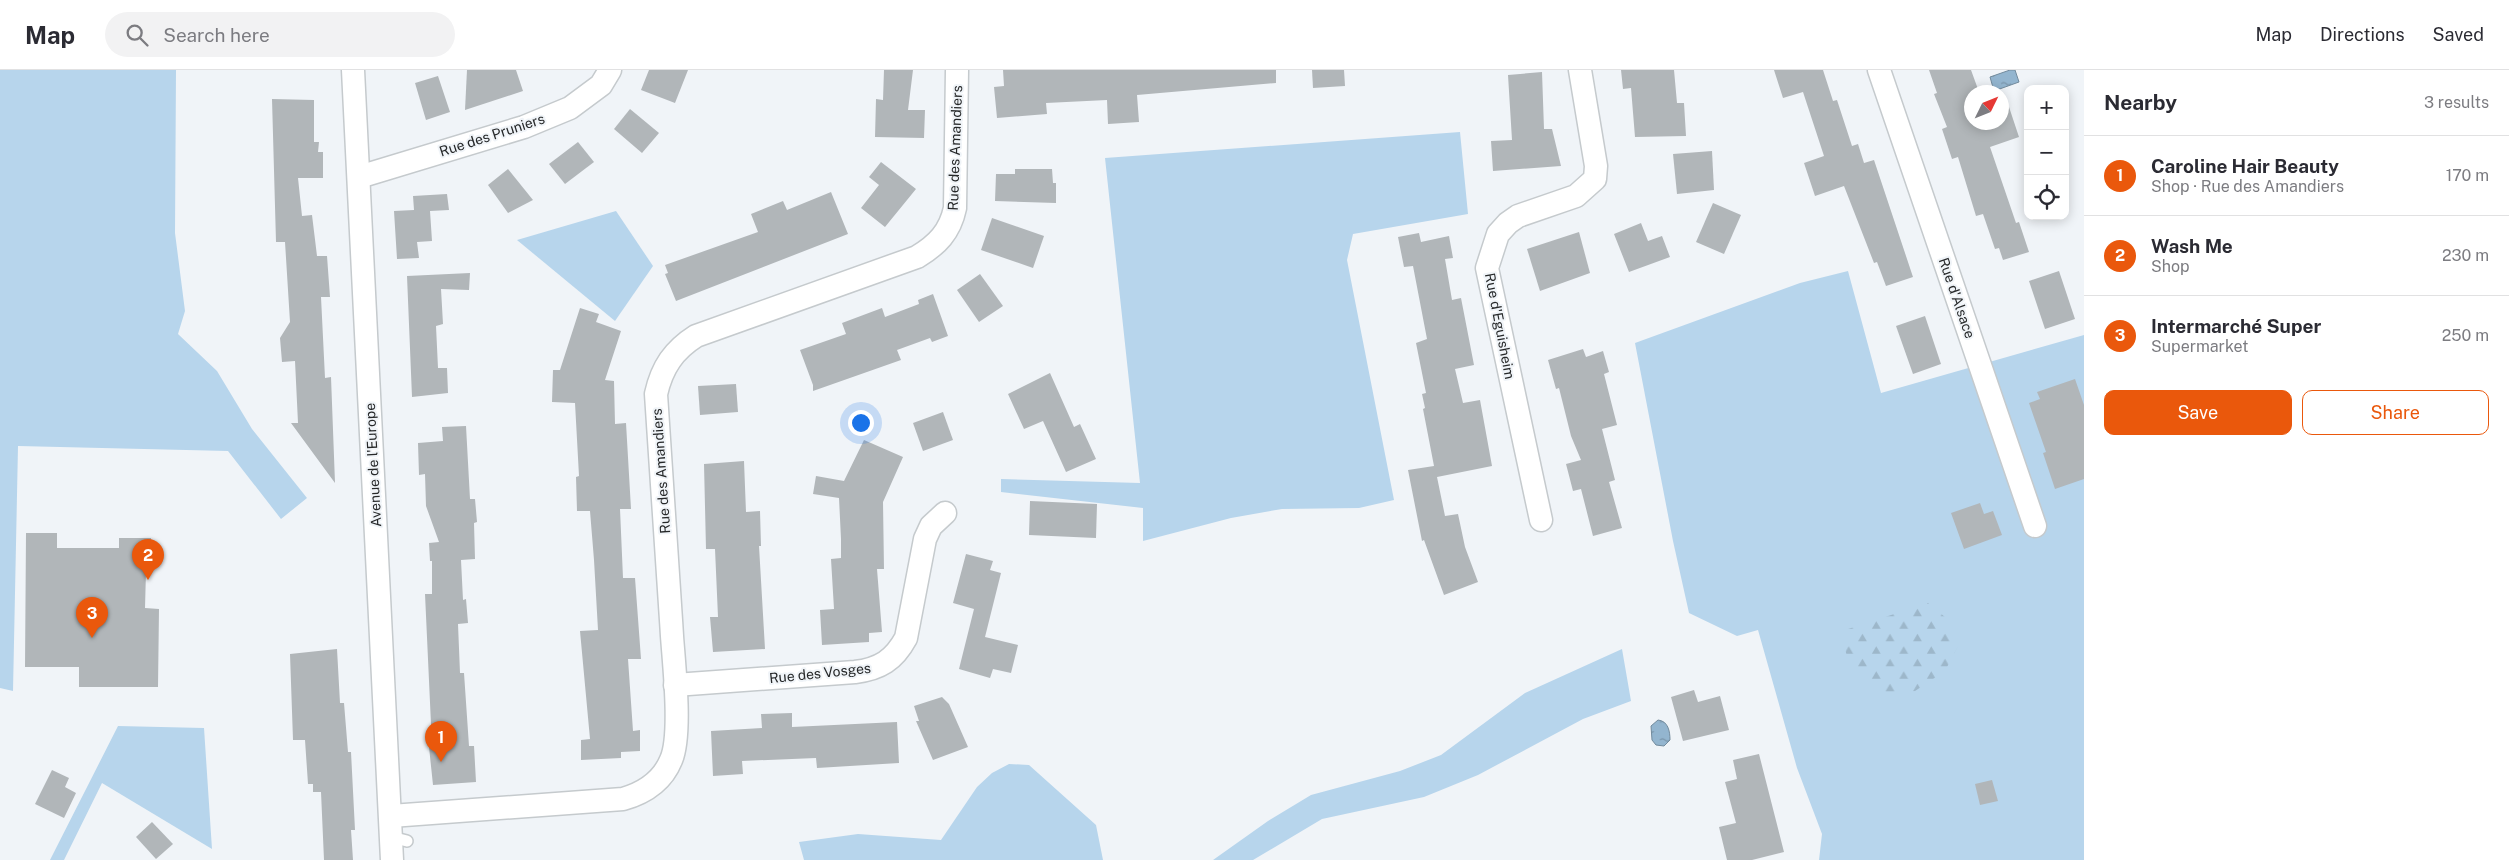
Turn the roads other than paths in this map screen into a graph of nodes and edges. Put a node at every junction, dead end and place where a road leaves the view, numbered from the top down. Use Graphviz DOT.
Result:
graph roads {
  1 [pos="353,70"];
  2 [pos="610,70"];
  3 [pos="957,70"];
  4 [pos="1580,70"];
  5 [pos="1879,70"];
  6 [pos="359,177"];
  7 [pos="945,513"];
  8 [pos="1540,520"];
  9 [pos="2035,526"];
  10 [pos="675,685"];
  11 [pos="396,831"];
  12 [pos="392,860"];
  1 -- 6 [label="street, Avenue de l'Europe"];
  2 -- 6 [label="street, Rue des Pruniers"];
  3 -- 10 [label="street, Rue des Amandiers"];
  4 -- 8 [label="street, Rue d'Eguisheim"];
  5 -- 9 [label="street, Rue d'Alsace"];
  6 -- 11 [label="street, Avenue de l'Europe"];
  7 -- 10 [label="street, Rue des Vosges"];
  10 -- 11 [label="street, Rue des Amandiers"];
  11 -- 12 [label="street, Avenue de l'Europe"];
}
